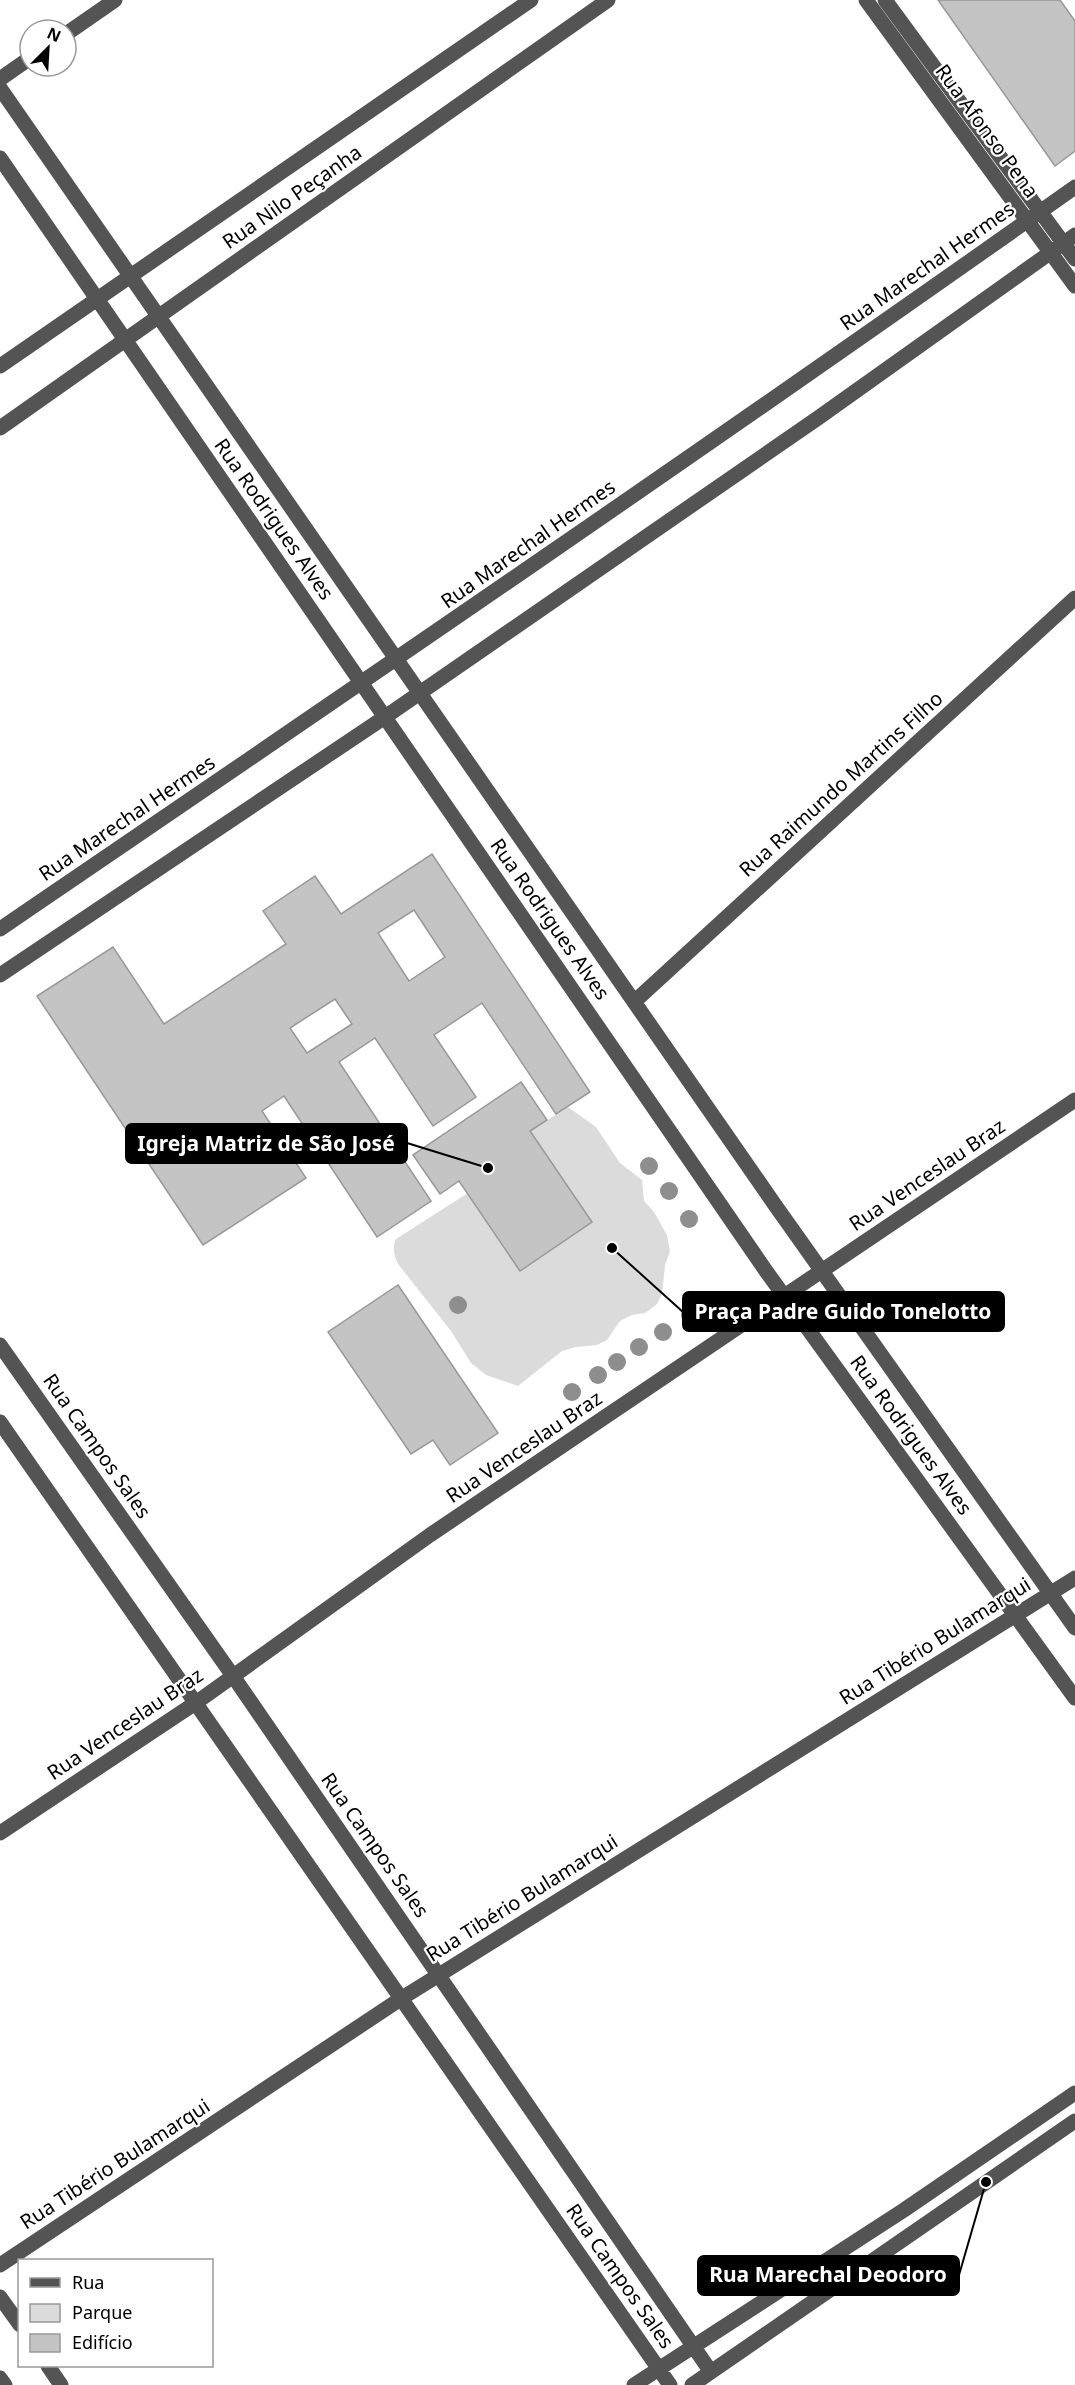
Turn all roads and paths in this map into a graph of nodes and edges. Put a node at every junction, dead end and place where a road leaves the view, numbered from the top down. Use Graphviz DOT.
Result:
graph roads {
  1 [pos="115,0"];
  2 [pos="531,0"];
  3 [pos="608,0"];
  4 [pos="866,0"];
  5 [pos="885,0"];
  6 [pos="78,26"];
  7 [pos="18,66"];
  8 [pos="0,79"];
  9 [pos="0,88"];
  10 [pos="0,158"];
  11 [pos="1075,187"];
  12 [pos="1040,211"];
  13 [pos="1028,221"];
  14 [pos="1069,239"];
  15 [pos="1051,253"];
  16 [pos="1075,259"];
  17 [pos="131,277"];
  18 [pos="1075,286"];
  19 [pos="98,299"];
  20 [pos="159,317"];
  21 [pos="126,340"];
  22 [pos="0,366"];
  23 [pos="0,428"];
  24 [pos="1075,598"];
  25 [pos="397,660"];
  26 [pos="362,683"];
  27 [pos="420,693"];
  28 [pos="385,717"];
  29 [pos="0,929"];
  30 [pos="0,975"];
  31 [pos="634,1002"];
  32 [pos="1075,1100"];
  33 [pos="822,1270"];
  34 [pos="784,1296"];
  35 [pos="0,1345"];
  36 [pos="0,1422"];
  37 [pos="1075,1578"];
  38 [pos="1051,1593"];
  39 [pos="1015,1615"];
  40 [pos="1075,1628"];
  41 [pos="233,1676"];
  42 [pos="1075,1698"];
  43 [pos="197,1702"];
  44 [pos="0,1833"];
  45 [pos="439,1974"];
  46 [pos="402,1998"];
  47 [pos="1075,2093"];
  48 [pos="1075,2121"];
  49 [pos="0,2265"];
  50 [pos="0,2297"];
  51 [pos="18,2322"];
  52 [pos="694,2346"];
  53 [pos="49,2367"];
  54 [pos="658,2368"];
  55 [pos="711,2372"];
  56 [pos="0,2378"];
  57 [pos="5,2385"];
  58 [pos="61,2385"];
  59 [pos="634,2385"];
  60 [pos="670,2385"];
  61 [pos="692,2385"];
  1 -- 6 [label="street"];
  2 -- 17 [label="street, Rua Nilo Peçanha"];
  3 -- 20 [label="street, Rua Nilo Peçanha"];
  4 -- 13 [label="street, Rua Afonso Pena"];
  5 -- 12 [label="street, Rua Afonso Pena"];
  7 -- 8 [label="street"];
  9 -- 17 [label="street, Rua Rodrigues Alves"];
  10 -- 19 [label="street, Rua Rodrigues Alves"];
  11 -- 12 [label="street, Rua Marechal Hermes"];
  12 -- 13 [label="street, Rua Marechal Hermes"];
  12 -- 14 [label="street, Rua Afonso Pena"];
  13 -- 15 [label="street, Rua Afonso Pena"];
  13 -- 25 [label="street, Rua Marechal Hermes"];
  14 -- 15 [label="street"];
  14 -- 16 [label="street, Rua Afonso Pena"];
  15 -- 18 [label="street, Rua Afonso Pena"];
  15 -- 27 [label="street"];
  17 -- 19 [label="street, Rua Nilo Peçanha"];
  17 -- 20 [label="street, Rua Rodrigues Alves"];
  19 -- 21 [label="street, Rua Rodrigues Alves"];
  19 -- 22 [label="street, Rua Nilo Peçanha"];
  20 -- 21 [label="street, Rua Nilo Peçanha"];
  20 -- 25 [label="street, Rua Rodrigues Alves"];
  21 -- 23 [label="street, Rua Nilo Peçanha"];
  21 -- 26 [label="street, Rua Rodrigues Alves"];
  24 -- 31 [label="street, Rua Raimundo Martins Filho"];
  25 -- 26 [label="street, Rua Marechal Hermes"];
  25 -- 27 [label="street, Rua Rodrigues Alves"];
  26 -- 28 [label="street, Rua Rodrigues Alves"];
  26 -- 29 [label="street, Rua Marechal Hermes"];
  27 -- 28 [label="street"];
  27 -- 31 [label="street, Rua Rodrigues Alves"];
  28 -- 30 [label="street"];
  28 -- 34 [label="street, Rua Rodrigues Alves"];
  31 -- 33 [label="street, Rua Rodrigues Alves"];
  32 -- 33 [label="street, Rua Venceslau Braz"];
  33 -- 34 [label="street, Rua Venceslau Braz"];
  33 -- 38 [label="street, Rua Rodrigues Alves"];
  34 -- 39 [label="street, Rua Rodrigues Alves"];
  34 -- 41 [label="street, Rua Venceslau Braz"];
  35 -- 41 [label="street, Rua Campos Sales"];
  36 -- 43 [label="street, Rua Campos Sales"];
  37 -- 38 [label="street, Rua Tibério Bulamarqui"];
  38 -- 39 [label="street, Rua Tibério Bulamarqui"];
  38 -- 40 [label="street, Rua Rodrigues Alves"];
  39 -- 42 [label="street, Rua Rodrigues Alves"];
  39 -- 45 [label="street, Rua Tibério Bulamarqui"];
  41 -- 43 [label="street, Rua Venceslau Braz"];
  41 -- 45 [label="street, Rua Campos Sales"];
  43 -- 44 [label="street, Rua Venceslau Braz"];
  43 -- 46 [label="street, Rua Campos Sales"];
  45 -- 46 [label="street, Rua Tibério Bulamarqui"];
  45 -- 52 [label="street, Rua Campos Sales"];
  46 -- 49 [label="street, Rua Tibério Bulamarqui"];
  46 -- 54 [label="street, Rua Campos Sales"];
  47 -- 52 [label="street"];
  48 -- 55 [label="street"];
  50 -- 51 [label="street"];
  52 -- 54 [label="street"];
  52 -- 55 [label="street, Rua Campos Sales"];
  53 -- 58 [label="street"];
  54 -- 59 [label="street"];
  54 -- 60 [label="street, Rua Campos Sales"];
  55 -- 61 [label="street"];
  56 -- 57 [label="street"];
}
